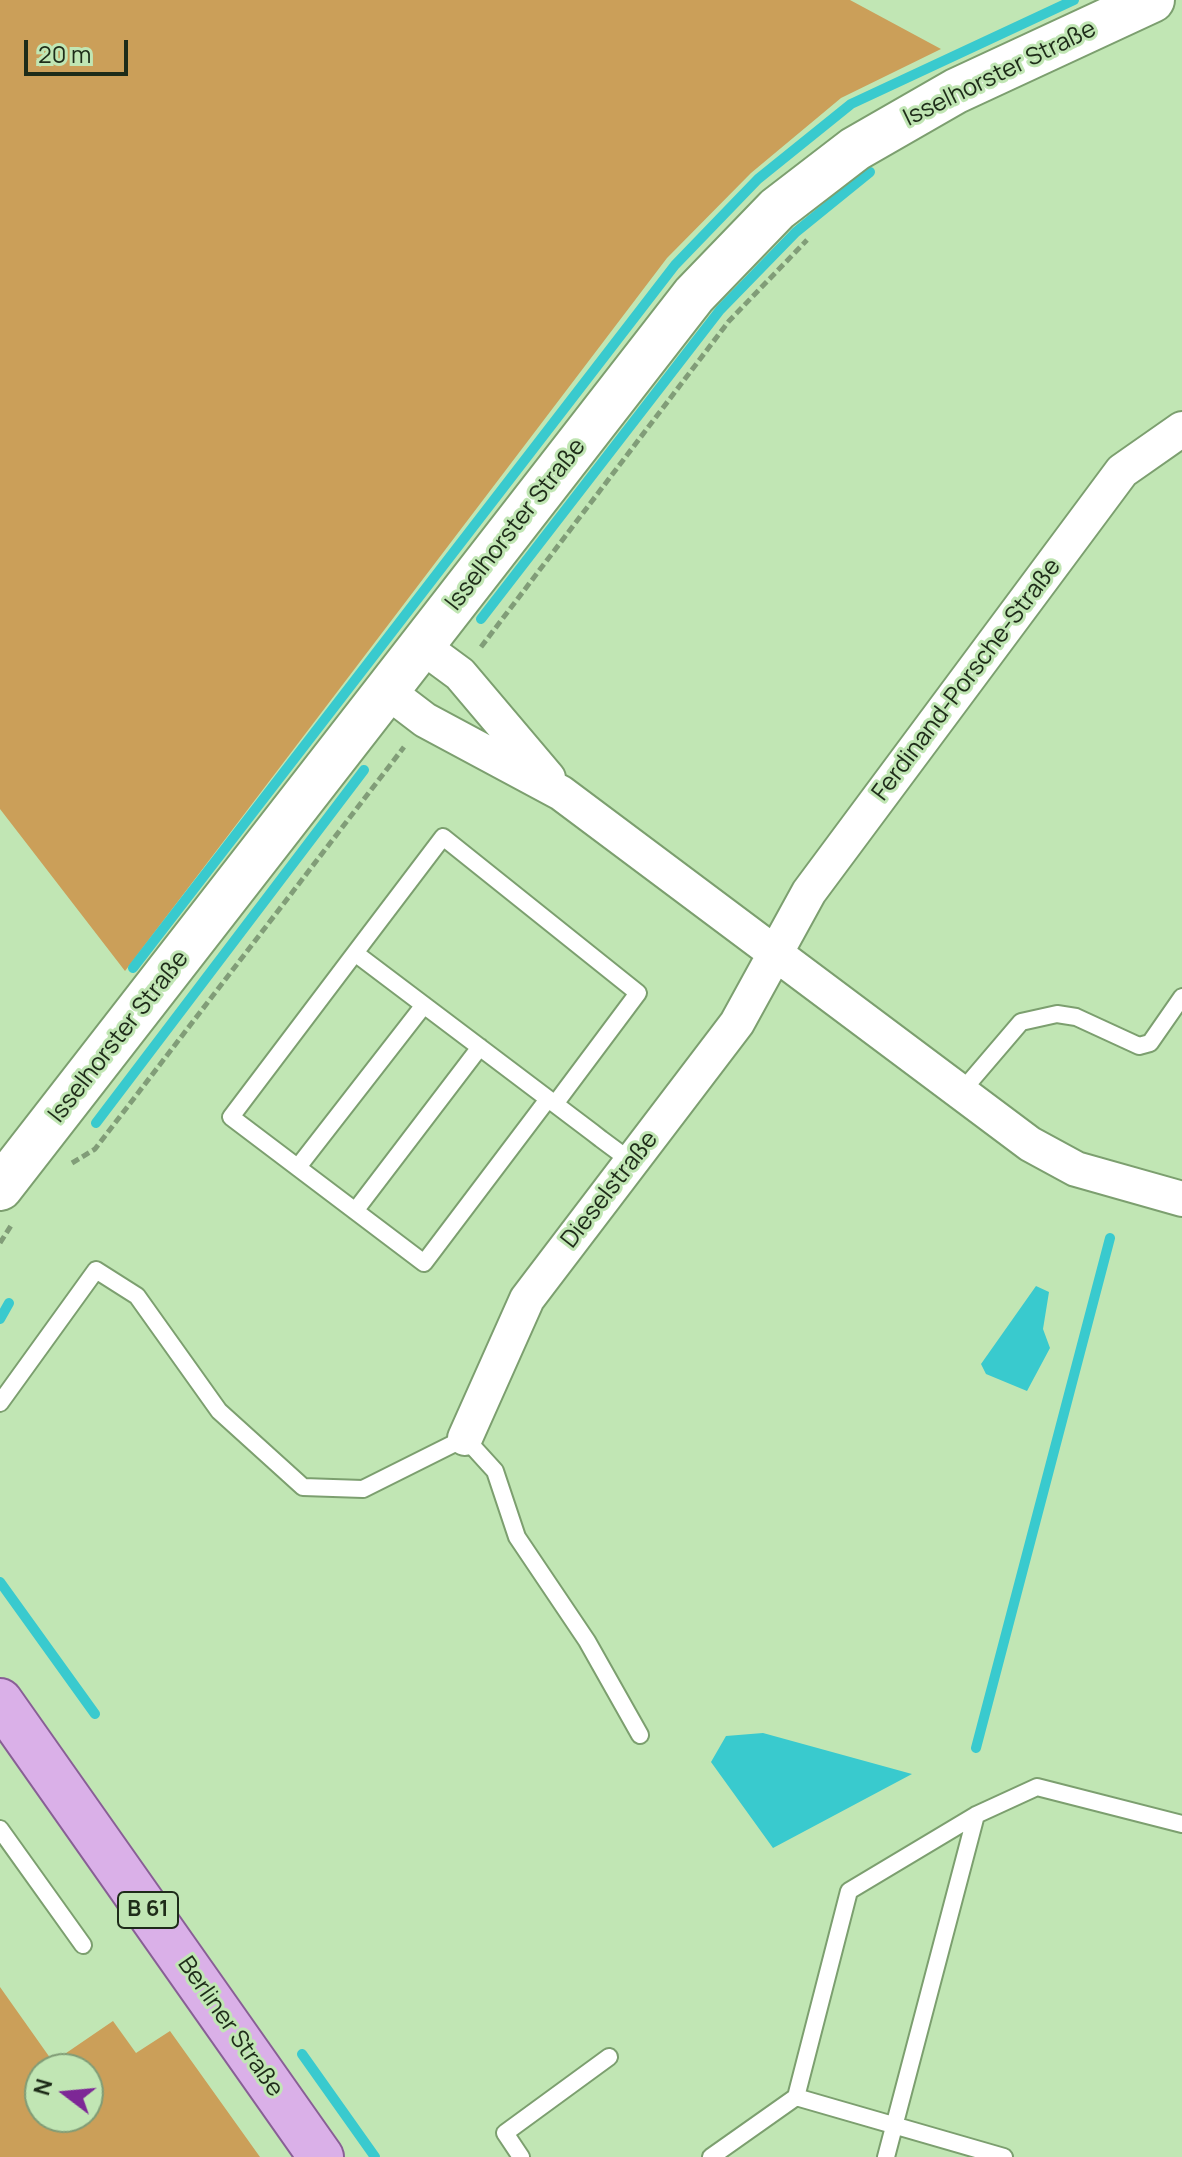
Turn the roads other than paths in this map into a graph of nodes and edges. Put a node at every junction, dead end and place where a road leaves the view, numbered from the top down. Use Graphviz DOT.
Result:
graph roads {
  1 [pos="1152,0"];
  2 [pos="1182,429"];
  3 [pos="422,646"];
  4 [pos="387,691"];
  5 [pos="561,793"];
  6 [pos="355,953"];
  7 [pos="775,953"];
  8 [pos="1182,997"];
  9 [pos="424,1005"];
  10 [pos="480,1047"];
  11 [pos="962,1091"];
  12 [pos="552,1101"];
  13 [pos="632,1162"];
  14 [pos="298,1167"];
  15 [pos="0,1188"];
  16 [pos="1182,1199"];
  17 [pos="355,1211"];
  18 [pos="0,1403"];
  19 [pos="465,1438"];
  20 [pos="0,1701"];
  21 [pos="640,1735"];
  22 [pos="976,1815"];
  23 [pos="1182,1824"];
  24 [pos="0,1829"];
  25 [pos="83,1945"];
  26 [pos="609,2057"];
  27 [pos="796,2097"];
  28 [pos="895,2125"];
  29 [pos="321,2157"];
  30 [pos="521,2157"];
  31 [pos="711,2157"];
  32 [pos="886,2157"];
  33 [pos="1004,2157"];
  1 -- 3 [label="street, Isselhorster Straße"];
  2 -- 7 [label="street, Ferdinand-Porsche-Straße"];
  3 -- 4 [label="street, Isselhorster Straße"];
  3 -- 5 [label="street"];
  4 -- 5 [label="street"];
  4 -- 15 [label="street, Isselhorster Straße"];
  5 -- 7 [label="street"];
  6 -- 9 [label="lane"];
  6 -- 12 [label="lane"];
  6 -- 14 [label="lane"];
  7 -- 11 [label="street"];
  7 -- 13 [label="street, Dieselstraße"];
  8 -- 11 [label="lane"];
  9 -- 10 [label="lane"];
  9 -- 14 [label="lane"];
  10 -- 12 [label="lane"];
  10 -- 17 [label="lane"];
  11 -- 16 [label="street"];
  12 -- 13 [label="lane"];
  12 -- 17 [label="lane"];
  13 -- 19 [label="street, Dieselstraße"];
  14 -- 17 [label="lane"];
  18 -- 19 [label="lane"];
  19 -- 21 [label="lane"];
  20 -- 29 [label="main road, Berliner Straße / B 61"];
  22 -- 23 [label="lane"];
  22 -- 27 [label="lane"];
  22 -- 28 [label="lane"];
  24 -- 25 [label="lane"];
  26 -- 30 [label="lane"];
  27 -- 28 [label="lane"];
  27 -- 31 [label="lane"];
  28 -- 32 [label="lane"];
  28 -- 33 [label="lane"];
}
